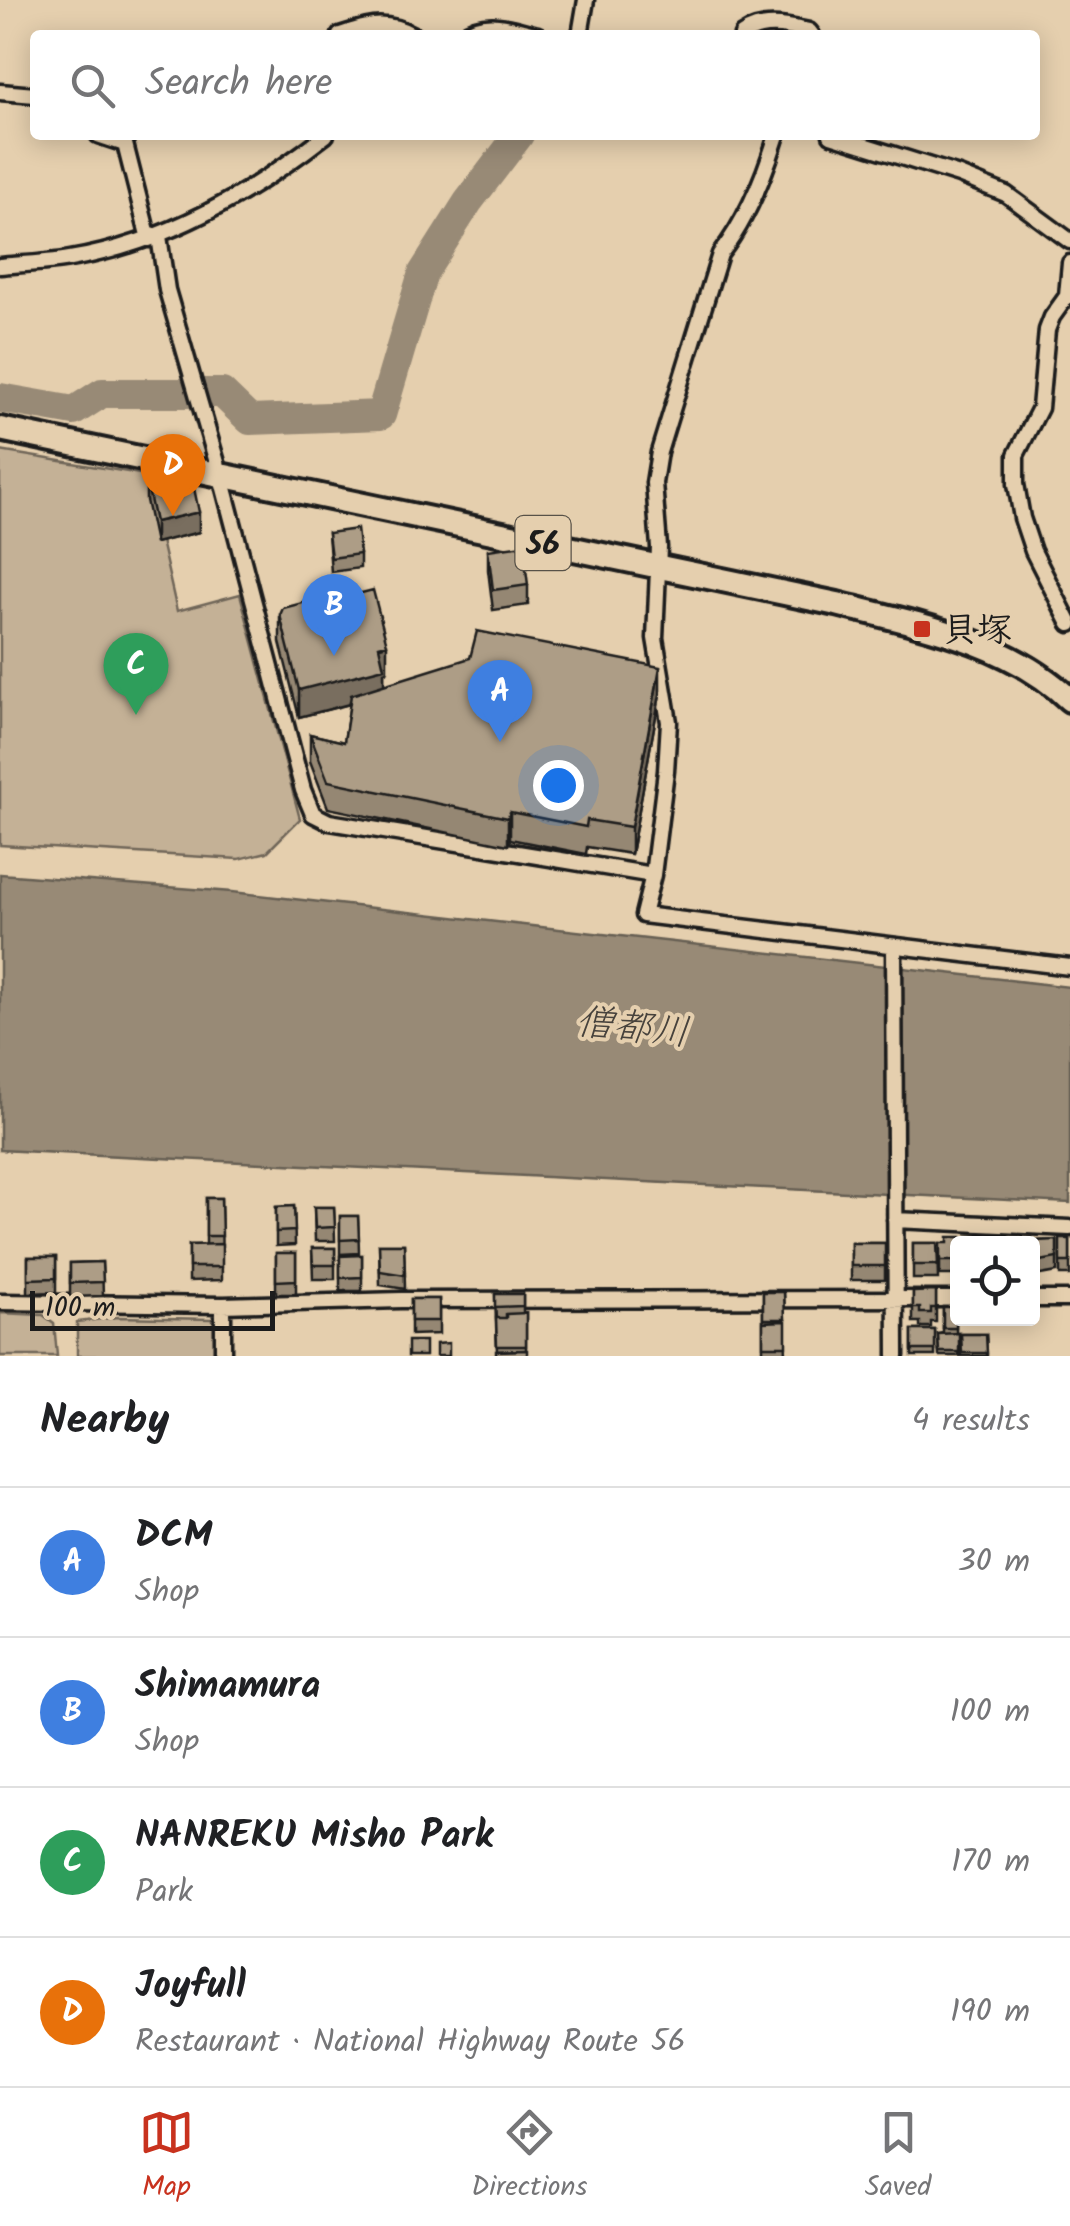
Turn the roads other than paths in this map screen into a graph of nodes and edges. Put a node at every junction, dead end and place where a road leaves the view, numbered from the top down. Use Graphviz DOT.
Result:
graph roads {
  1 [pos="586,0"];
  2 [pos="354,30"];
  3 [pos="404,30"];
  4 [pos="469,30"];
  5 [pos="515,30"];
  6 [pos="581,30"];
  7 [pos="752,30"];
  8 [pos="809,30"];
  9 [pos="0,92"];
  10 [pos="30,95"];
  11 [pos="130,140"];
  12 [pos="319,140"];
  13 [pos="775,140"];
  14 [pos="847,140"];
  15 [pos="154,238"];
  16 [pos="1070,241"];
  17 [pos="1070,264"];
  18 [pos="0,266"];
  19 [pos="0,429"];
  20 [pos="220,473"];
  21 [pos="659,566"];
  22 [pos="1070,624"];
  23 [pos="1070,700"];
  24 [pos="653,875"];
  25 [pos="893,951"];
  26 [pos="1070,966"];
  27 [pos="895,1215"];
  28 [pos="1070,1228"];
  29 [pos="895,1299"];
  30 [pos="950,1299"];
  31 [pos="1040,1299"];
  32 [pos="1070,1299"];
  33 [pos="0,1302"];
  34 [pos="222,1305"];
  35 [pos="223,1356"];
  36 [pos="896,1356"];
  1 -- 6 [label="street"];
  2 -- 3 [label="street"];
  4 -- 5 [label="street"];
  7 -- 8 [label="street"];
  9 -- 10 [label="street"];
  11 -- 15 [label="street"];
  12 -- 15 [label="street"];
  13 -- 21 [label="street"];
  14 -- 16 [label="street"];
  15 -- 18 [label="street"];
  15 -- 20 [label="street"];
  17 -- 22 [label="street"];
  19 -- 20 [label="highway, 56"];
  20 -- 21 [label="highway, 56"];
  20 -- 24 [label="street"];
  21 -- 23 [label="highway, 56"];
  21 -- 24 [label="street"];
  24 -- 25 [label="street"];
  25 -- 26 [label="street"];
  25 -- 27 [label="street"];
  27 -- 28 [label="street"];
  27 -- 29 [label="street"];
  29 -- 30 [label="street"];
  29 -- 34 [label="street"];
  29 -- 36 [label="street"];
  31 -- 32 [label="street"];
  33 -- 34 [label="street"];
  34 -- 35 [label="street"];
}
